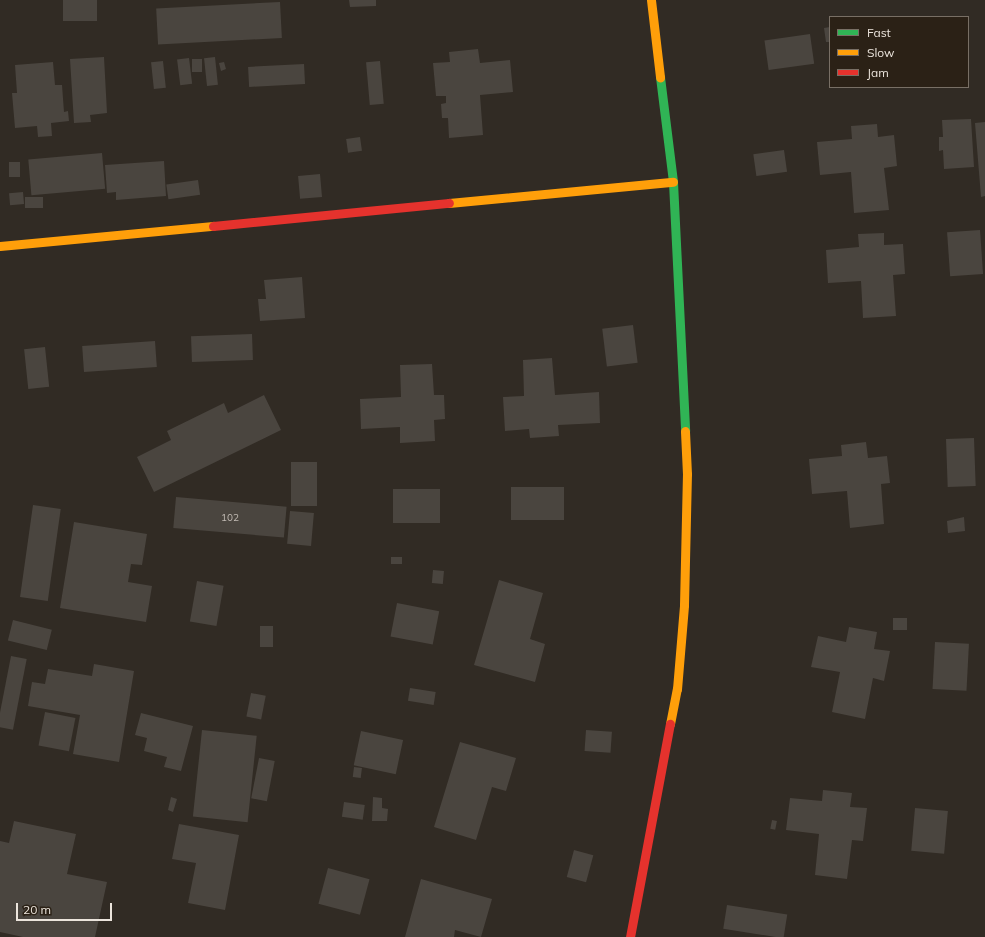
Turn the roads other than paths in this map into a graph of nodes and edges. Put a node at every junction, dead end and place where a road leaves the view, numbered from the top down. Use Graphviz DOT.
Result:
graph roads {
  1 [pos="650,0"];
  2 [pos="673,182"];
  3 [pos="0,246"];
  4 [pos="630,937"];
  1 -- 2 [label="street"];
  2 -- 3 [label="street"];
  2 -- 4 [label="street"];
}
